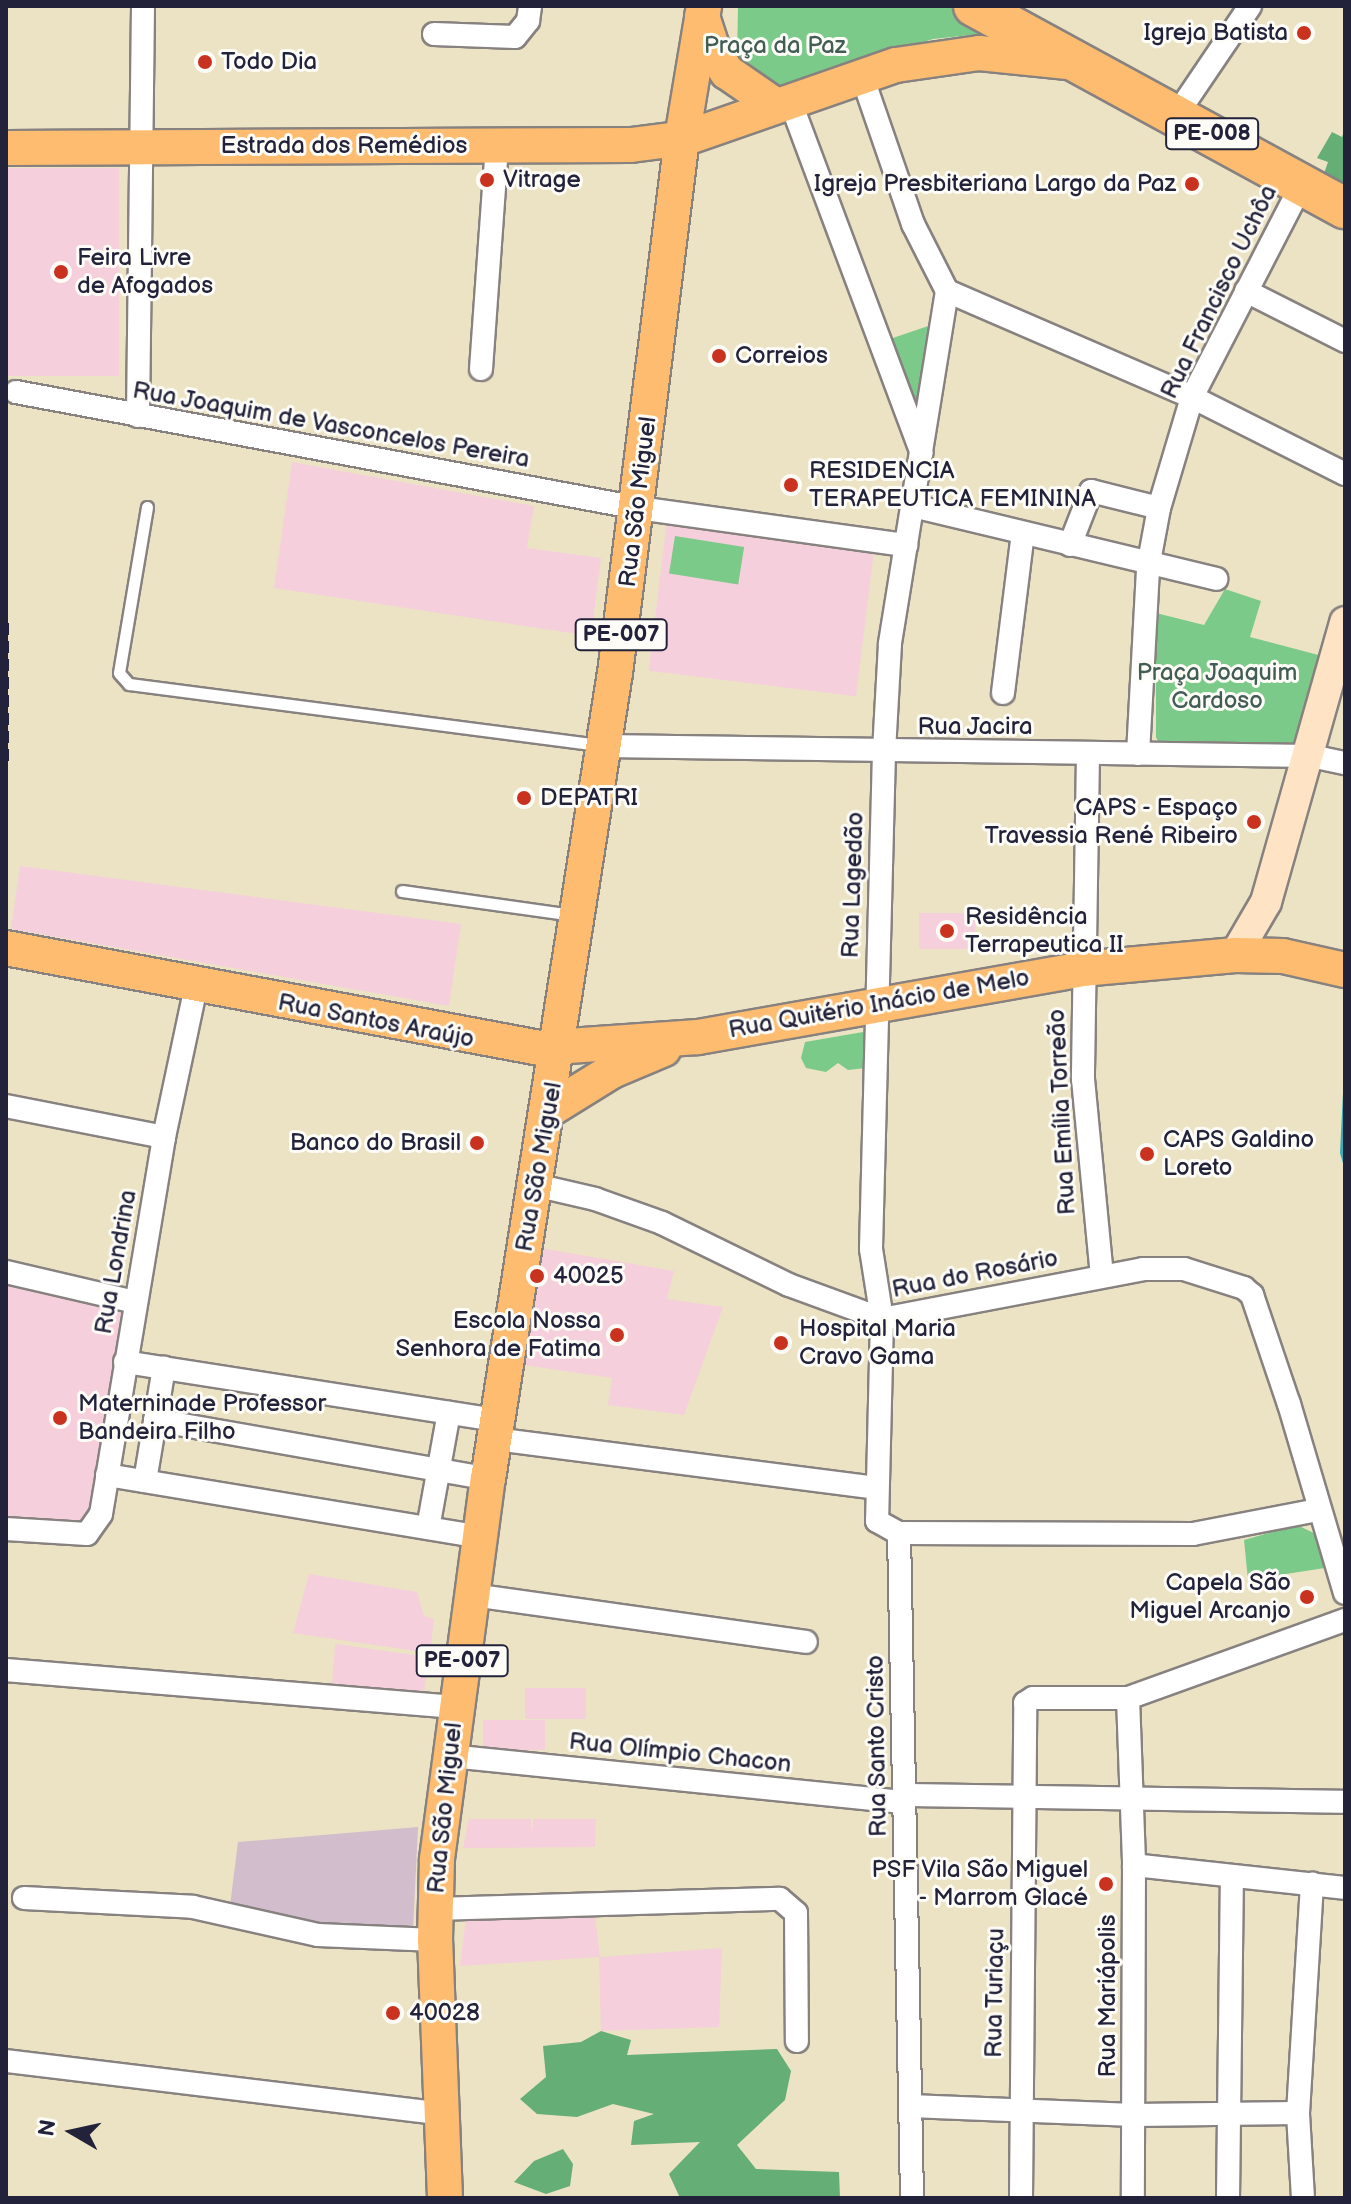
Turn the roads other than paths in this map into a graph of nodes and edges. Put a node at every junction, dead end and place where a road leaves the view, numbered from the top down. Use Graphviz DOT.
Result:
graph roads {
  1 [pos="143,6"];
  2 [pos="530,6"];
  3 [pos="974,6"];
  4 [pos="1250,6"];
  5 [pos="703,11"];
  6 [pos="434,34"];
  7 [pos="1076,64"];
  8 [pos="862,76"];
  9 [pos="781,101"];
  10 [pos="1177,114"];
  11 [pos="682,138"];
  12 [pos="497,146"];
  13 [pos="144,147"];
  14 [pos="6,148"];
  15 [pos="1302,184"];
  16 [pos="1345,208"];
  17 [pos="947,291"];
  18 [pos="1246,291"];
  19 [pos="1345,341"];
  20 [pos="481,369"];
  21 [pos="16,392"];
  22 [pos="1192,397"];
  23 [pos="138,416"];
  24 [pos="922,454"];
  25 [pos="1345,474"];
  26 [pos="913,506"];
  27 [pos="147,507"];
  28 [pos="638,508"];
  29 [pos="1159,508"];
  30 [pos="1023,533"];
  31 [pos="906,545"];
  32 [pos="1070,545"];
  33 [pos="1148,567"];
  34 [pos="1216,579"];
  35 [pos="1345,622"];
  36 [pos="1003,693"];
  37 [pos="604,746"];
  38 [pos="884,752"];
  39 [pos="1088,754"];
  40 [pos="1138,754"];
  41 [pos="1311,756"];
  42 [pos="1345,763"];
  43 [pos="402,891"];
  44 [pos="578,916"];
  45 [pos="6,948"];
  46 [pos="1235,955"];
  47 [pos="1082,969"];
  48 [pos="1344,970"];
  49 [pos="196,986"];
  50 [pos="876,1002"];
  51 [pos="698,1037"];
  52 [pos="558,1048"];
  53 [pos="6,1106"];
  54 [pos="549,1110"];
  55 [pos="164,1137"];
  56 [pos="535,1185"];
  57 [pos="6,1272"];
  58 [pos="1102,1276"];
  59 [pos="135,1302"];
  60 [pos="882,1319"];
  61 [pos="125,1362"];
  62 [pos="164,1368"];
  63 [pos="449,1413"];
  64 [pos="155,1420"];
  65 [pos="496,1430"];
  66 [pos="439,1470"];
  67 [pos="107,1475"];
  68 [pos="488,1479"];
  69 [pos="145,1481"];
  70 [pos="875,1488"];
  71 [pos="1318,1510"];
  72 [pos="428,1528"];
  73 [pos="6,1529"];
  74 [pos="892,1531"];
  75 [pos="482,1537"];
  76 [pos="1345,1593"];
  77 [pos="472,1595"];
  78 [pos="1345,1620"];
  79 [pos="806,1642"];
  80 [pos="6,1670"];
  81 [pos="1128,1698"];
  82 [pos="456,1707"];
  83 [pos="450,1756"];
  84 [pos="1023,1797"];
  85 [pos="904,1798"];
  86 [pos="1132,1802"];
  87 [pos="1345,1802"];
  88 [pos="1134,1865"];
  89 [pos="1232,1876"];
  90 [pos="1312,1883"];
  91 [pos="1345,1888"];
  92 [pos="24,1898"];
  93 [pos="435,1924"];
  94 [pos="797,2041"];
  95 [pos="6,2061"];
  96 [pos="910,2106"];
  97 [pos="1019,2110"];
  98 [pos="1230,2113"];
  99 [pos="1298,2113"];
  100 [pos="441,2114"];
  101 [pos="1134,2115"];
  102 [pos="445,2198"];
  103 [pos="912,2198"];
  104 [pos="1021,2198"];
  105 [pos="1133,2198"];
  106 [pos="1228,2198"];
  107 [pos="1303,2198"];
  1 -- 13 [label="street"];
  2 -- 6 [label="street"];
  3 -- 7 [label="highway, PE-008"];
  4 -- 10 [label="street"];
  5 -- 9 [label="main road"];
  5 -- 11 [label="main road, PE-007"];
  7 -- 8 [label="main road"];
  7 -- 10 [label="highway, PE-008"];
  8 -- 9 [label="main road"];
  8 -- 17 [label="street"];
  9 -- 11 [label="main road"];
  9 -- 24 [label="street"];
  10 -- 15 [label="highway, PE-008"];
  11 -- 12 [label="main road, Estrada dos Remédios"];
  11 -- 28 [label="main road, Rua São Miguel / PE-007"];
  12 -- 13 [label="main road, Estrada dos Remédios"];
  12 -- 20 [label="street"];
  13 -- 14 [label="main road, Estrada dos Remédios"];
  13 -- 23 [label="street"];
  15 -- 16 [label="highway, PE-008"];
  15 -- 18 [label="street, Rua Francisco Uchôa"];
  17 -- 22 [label="street"];
  17 -- 24 [label="street, Rua Lagedão"];
  18 -- 19 [label="street"];
  18 -- 22 [label="street, Rua Francisco Uchôa"];
  21 -- 23 [label="street, Rua Joaquim de Vasconcelos Pereira"];
  22 -- 25 [label="street"];
  22 -- 29 [label="street, Rua Francisco Uchôa"];
  23 -- 28 [label="street, Rua Joaquim de Vasconcelos Pereira"];
  24 -- 26 [label="street, Rua Lagedão"];
  26 -- 30 [label="street"];
  26 -- 31 [label="street, Rua Lagedão"];
  27 -- 37 [label="lane"];
  28 -- 31 [label="street, Rua Joaquim de Vasconcelos Pereira"];
  28 -- 37 [label="main road, Rua São Miguel / PE-007"];
  29 -- 32 [label="street"];
  29 -- 33 [label="street, Rua Francisco Uchôa"];
  30 -- 32 [label="street"];
  30 -- 36 [label="street"];
  31 -- 38 [label="street, Rua Lagedão"];
  32 -- 33 [label="street"];
  33 -- 34 [label="street"];
  33 -- 40 [label="street, Rua Francisco Uchôa"];
  35 -- 41 [label="main road"];
  37 -- 38 [label="street, Rua Jacira"];
  37 -- 44 [label="main road, Rua São Miguel / PE-007"];
  38 -- 39 [label="street, Rua Jacira"];
  38 -- 50 [label="street, Rua Lagedão"];
  39 -- 40 [label="street, Rua Jacira"];
  39 -- 47 [label="street, Rua Emília Torreão"];
  40 -- 41 [label="street, Rua Jacira"];
  41 -- 42 [label="street, Rua Jacira"];
  41 -- 46 [label="main road"];
  43 -- 44 [label="lane"];
  44 -- 52 [label="main road, Rua São Miguel / PE-007"];
  45 -- 49 [label="main road, Rua Santos Araújo"];
  46 -- 47 [label="main road, Rua Quitério Inácio de Melo"];
  46 -- 48 [label="main road, Rua Quitério Inácio de Melo"];
  47 -- 50 [label="main road, Rua Quitério Inácio de Melo"];
  47 -- 58 [label="street, Rua Emília Torreão"];
  49 -- 52 [label="main road, Rua Santos Araújo"];
  49 -- 55 [label="street, Rua Londrina"];
  50 -- 51 [label="main road, Rua Quitério Inácio de Melo"];
  50 -- 60 [label="street, Rua Lagedão"];
  51 -- 52 [label="main road, Rua Quitério Inácio de Melo"];
  51 -- 54 [label="main road"];
  52 -- 54 [label="main road, Rua São Miguel / PE-007"];
  53 -- 55 [label="street"];
  54 -- 56 [label="main road, Rua São Miguel / PE-007"];
  55 -- 59 [label="street, Rua Londrina"];
  56 -- 60 [label="street, Rua do Rosário"];
  56 -- 65 [label="main road, Rua São Miguel / PE-007"];
  57 -- 59 [label="street"];
  58 -- 60 [label="street, Rua do Rosário"];
  58 -- 71 [label="street, Rua do Rosário"];
  59 -- 61 [label="street, Rua Londrina"];
  60 -- 70 [label="street, Rua Lagedão"];
  61 -- 62 [label="street"];
  61 -- 67 [label="street, Rua Londrina"];
  62 -- 63 [label="street"];
  62 -- 64 [label="street"];
  63 -- 65 [label="street"];
  63 -- 66 [label="street"];
  64 -- 66 [label="street"];
  64 -- 69 [label="street"];
  65 -- 68 [label="main road, Rua São Miguel / PE-007"];
  65 -- 70 [label="street"];
  66 -- 68 [label="street"];
  66 -- 72 [label="street"];
  67 -- 69 [label="street"];
  67 -- 73 [label="street, Rua Londrina"];
  68 -- 75 [label="main road, Rua São Miguel / PE-007"];
  69 -- 72 [label="street"];
  70 -- 74 [label="street, Rua Lagedão"];
  71 -- 74 [label="street"];
  71 -- 76 [label="street"];
  72 -- 75 [label="street"];
  74 -- 85 [label="street, Rua Santo Cristo"];
  75 -- 77 [label="main road, Rua São Miguel / PE-007"];
  77 -- 79 [label="street"];
  77 -- 82 [label="main road, Rua São Miguel / PE-007"];
  78 -- 81 [label="street"];
  80 -- 82 [label="street"];
  81 -- 84 [label="street, Rua Turiaçu"];
  81 -- 86 [label="street, Rua Mariápolis"];
  82 -- 83 [label="main road, Rua São Miguel / PE-007"];
  83 -- 85 [label="street, Rua Olímpio Chacon"];
  83 -- 93 [label="main road, Rua São Miguel / PE-007"];
  84 -- 85 [label="street, Rua Olímpio Chacon"];
  84 -- 86 [label="street, Rua Olímpio Chacon"];
  84 -- 97 [label="street, Rua Turiaçu"];
  85 -- 96 [label="street, Rua Santo Cristo"];
  86 -- 87 [label="street, Rua Olímpio Chacon"];
  86 -- 88 [label="street, Rua Mariápolis"];
  88 -- 89 [label="street"];
  88 -- 101 [label="street, Rua Mariápolis"];
  89 -- 90 [label="street"];
  89 -- 98 [label="street"];
  90 -- 91 [label="street"];
  90 -- 99 [label="street"];
  92 -- 93 [label="street"];
  93 -- 94 [label="street"];
  93 -- 100 [label="main road, Rua São Miguel / PE-007"];
  95 -- 100 [label="street"];
  96 -- 97 [label="street"];
  96 -- 103 [label="street, Rua Santo Cristo"];
  97 -- 101 [label="street"];
  97 -- 104 [label="street, Rua Turiaçu"];
  98 -- 99 [label="street"];
  98 -- 101 [label="street"];
  98 -- 106 [label="street"];
  99 -- 107 [label="street"];
  100 -- 102 [label="main road, Rua São Miguel / PE-007"];
  101 -- 105 [label="street, Rua Mariápolis"];
}
